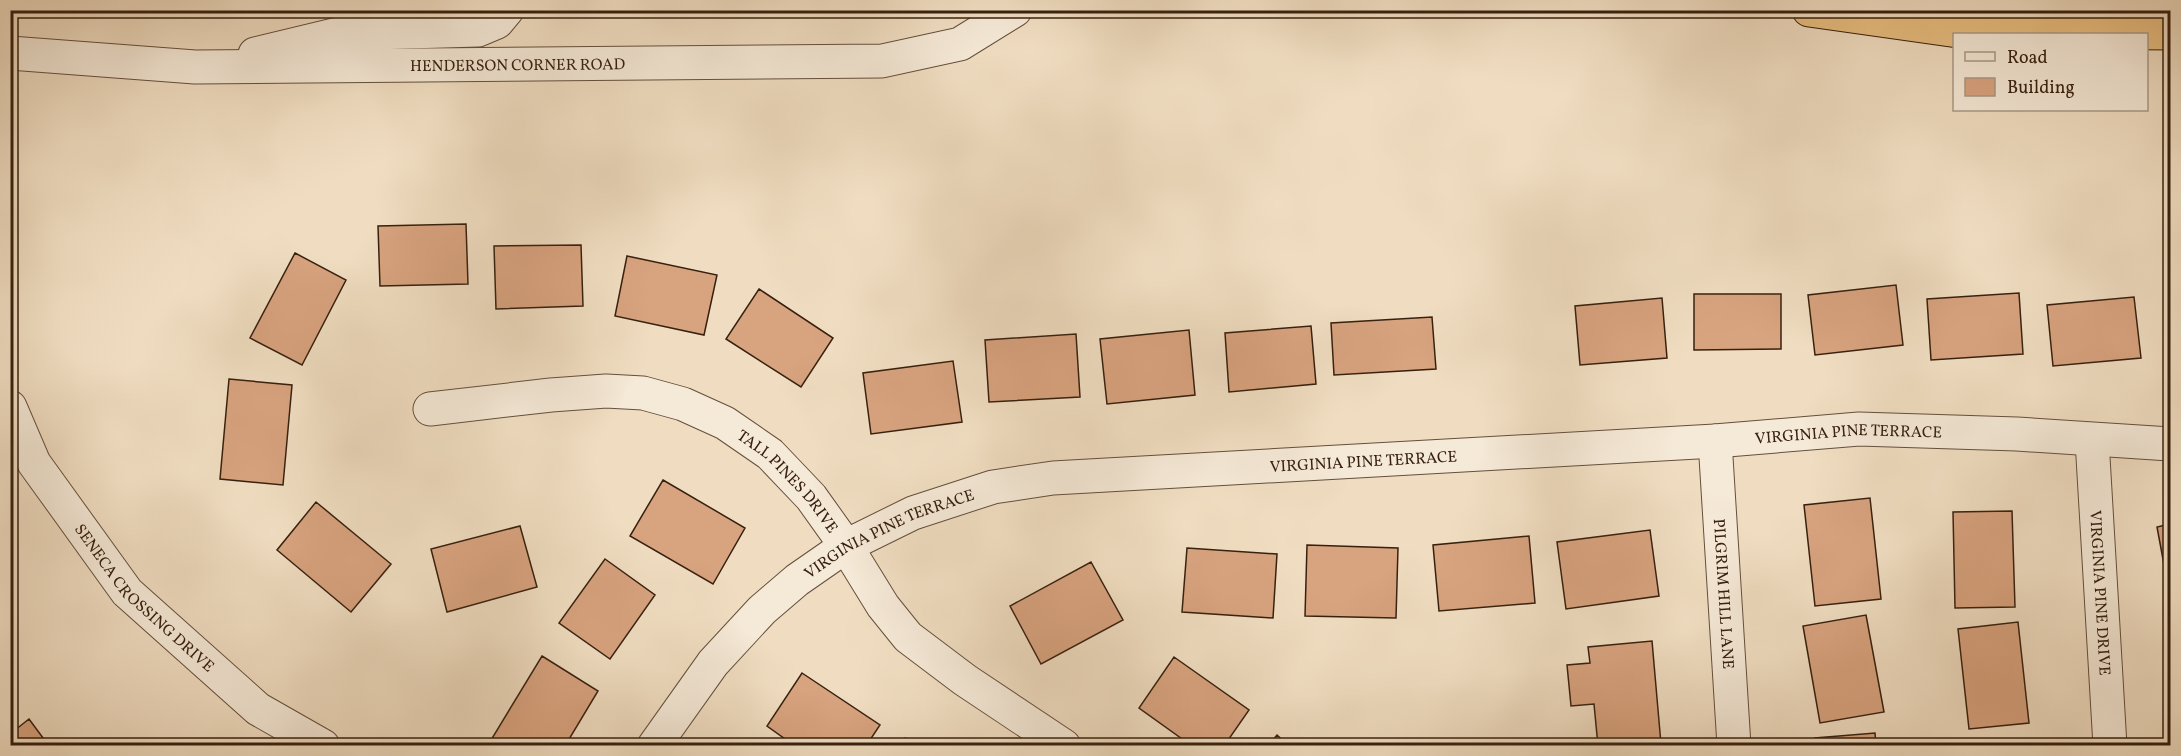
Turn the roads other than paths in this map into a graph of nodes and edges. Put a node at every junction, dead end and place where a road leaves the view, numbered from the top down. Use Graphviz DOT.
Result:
graph roads {
  1 [pos="507,10"];
  2 [pos="1015,10"];
  3 [pos="1809,10"];
  4 [pos="2170,33"];
  5 [pos="10,53"];
  6 [pos="195,68"];
  7 [pos="10,407"];
  8 [pos="430,409"];
  9 [pos="2092,440"];
  10 [pos="1715,441"];
  11 [pos="2170,444"];
  12 [pos="846,546"];
  13 [pos="323,746"];
  14 [pos="654,746"];
  15 [pos="1064,746"];
  16 [pos="1734,746"];
  17 [pos="2110,746"];
  1 -- 6 [label="street"];
  2 -- 6 [label="street, HENDERSON CORNER ROAD"];
  3 -- 4 [label="highway"];
  5 -- 6 [label="street, HENDERSON CORNER ROAD"];
  7 -- 13 [label="street, SENECA CROSSING DRIVE"];
  8 -- 12 [label="street, TALL PINES DRIVE"];
  9 -- 10 [label="street, VIRGINIA PINE TERRACE"];
  9 -- 11 [label="street, VIRGINIA PINE TERRACE"];
  9 -- 17 [label="street, VIRGINIA PINE DRIVE"];
  10 -- 12 [label="street, VIRGINIA PINE TERRACE"];
  10 -- 16 [label="street, PILGRIM HILL LANE"];
  12 -- 14 [label="street, VIRGINIA PINE TERRACE"];
  12 -- 15 [label="street, TALL PINES DRIVE"];
}
